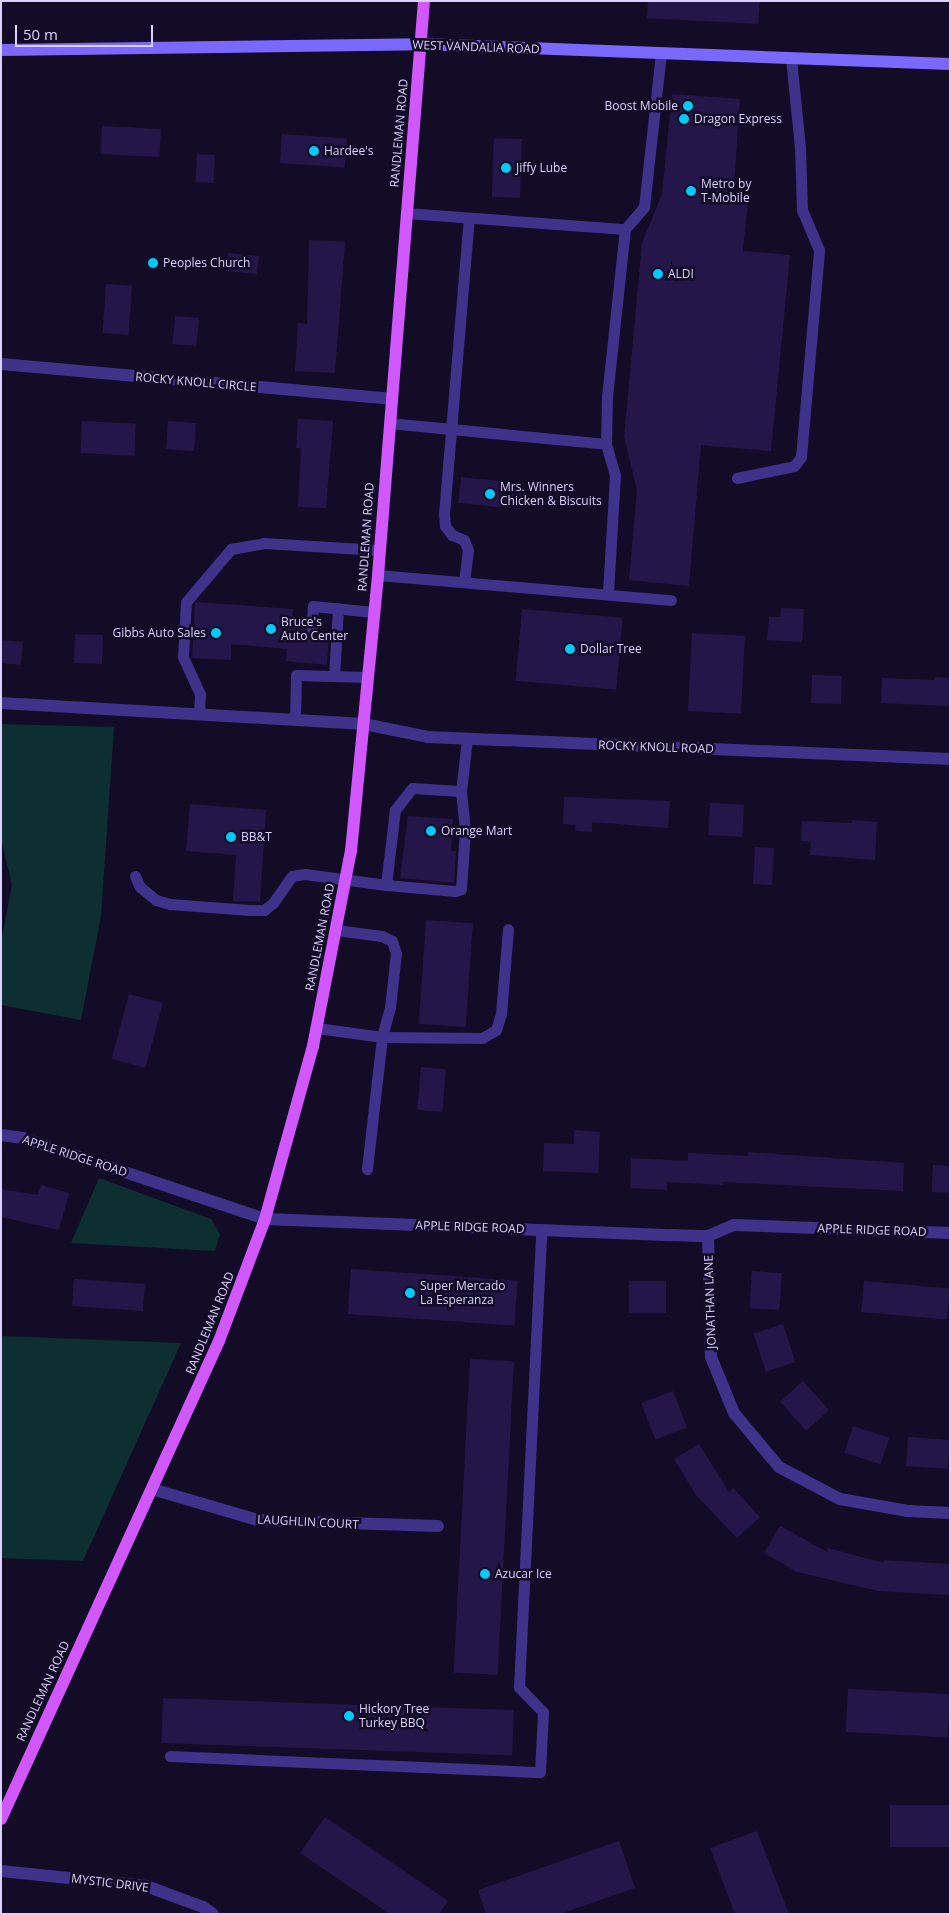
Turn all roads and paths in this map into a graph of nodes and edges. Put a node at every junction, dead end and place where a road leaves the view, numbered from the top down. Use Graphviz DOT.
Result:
graph roads {
  1 [pos="424,1"];
  2 [pos="421,44"];
  3 [pos="1,50"];
  4 [pos="662,53"];
  5 [pos="791,58"];
  6 [pos="950,64"];
  7 [pos="406,213"];
  8 [pos="469,218"];
  9 [pos="625,230"];
  10 [pos="1,364"];
  11 [pos="390,398"];
  12 [pos="388,423"];
  13 [pos="451,428"];
  14 [pos="606,444"];
  15 [pos="737,478"];
  16 [pos="380,550"];
  17 [pos="378,575"];
  18 [pos="464,582"];
  19 [pos="608,594"];
  20 [pos="672,600"];
  21 [pos="338,608"];
  22 [pos="374,612"];
  23 [pos="312,629"];
  24 [pos="310,663"];
  25 [pos="307,676"];
  26 [pos="334,676"];
  27 [pos="368,678"];
  28 [pos="1,703"];
  29 [pos="199,714"];
  30 [pos="295,720"];
  31 [pos="364,724"];
  32 [pos="467,738"];
  33 [pos="950,759"];
  34 [pos="461,791"];
  35 [pos="135,876"];
  36 [pos="346,878"];
  37 [pos="386,885"];
  38 [pos="508,929"];
  39 [pos="336,930"];
  40 [pos="317,1028"];
  41 [pos="382,1037"];
  42 [pos="1,1135"];
  43 [pos="367,1169"];
  44 [pos="265,1219"];
  45 [pos="541,1230"];
  46 [pos="950,1233"];
  47 [pos="708,1236"];
  48 [pos="152,1490"];
  49 [pos="950,1513"];
  50 [pos="438,1526"];
  51 [pos="170,1756"];
  52 [pos="1,1819"];
  53 [pos="1,1872"];
  54 [pos="213,1914"];
  1 -- 2 [label="main road, RANDLEMAN ROAD"];
  2 -- 3 [label="main road, WEST VANDALIA ROAD"];
  2 -- 4 [label="main road, WEST VANDALIA ROAD"];
  2 -- 7 [label="main road, RANDLEMAN ROAD"];
  4 -- 5 [label="main road, WEST VANDALIA ROAD"];
  4 -- 9 [label="lane"];
  5 -- 6 [label="main road, WEST VANDALIA ROAD"];
  5 -- 15 [label="lane"];
  7 -- 8 [label="lane"];
  7 -- 11 [label="main road, RANDLEMAN ROAD"];
  8 -- 9 [label="lane"];
  8 -- 13 [label="lane"];
  9 -- 14 [label="lane"];
  10 -- 11 [label="street, ROCKY KNOLL CIRCLE"];
  11 -- 12 [label="main road, RANDLEMAN ROAD"];
  12 -- 13 [label="lane"];
  12 -- 16 [label="main road, RANDLEMAN ROAD"];
  13 -- 14 [label="lane"];
  13 -- 18 [label="lane"];
  14 -- 19 [label="lane"];
  16 -- 17 [label="main road, RANDLEMAN ROAD"];
  16 -- 29 [label="lane"];
  17 -- 18 [label="lane"];
  17 -- 22 [label="main road, RANDLEMAN ROAD"];
  18 -- 19 [label="lane"];
  19 -- 20 [label="lane"];
  21 -- 22 [label="lane"];
  21 -- 23 [label="lane"];
  21 -- 26 [label="lane"];
  22 -- 27 [label="main road, RANDLEMAN ROAD"];
  24 -- 25 [label="lane"];
  25 -- 26 [label="lane"];
  25 -- 30 [label="lane"];
  26 -- 27 [label="lane"];
  27 -- 31 [label="main road, RANDLEMAN ROAD"];
  28 -- 29 [label="street"];
  29 -- 30 [label="street"];
  30 -- 31 [label="street"];
  31 -- 32 [label="street, ROCKY KNOLL ROAD"];
  31 -- 36 [label="main road, RANDLEMAN ROAD"];
  32 -- 33 [label="street, ROCKY KNOLL ROAD"];
  32 -- 34 [label="lane"];
  34 -- 37 [label="lane"];
  34 -- 37 [label="lane"];
  35 -- 36 [label="lane"];
  36 -- 37 [label="lane"];
  36 -- 39 [label="main road, RANDLEMAN ROAD"];
  38 -- 41 [label="lane"];
  39 -- 40 [label="main road, RANDLEMAN ROAD"];
  39 -- 41 [label="lane"];
  40 -- 41 [label="lane"];
  40 -- 44 [label="main road, RANDLEMAN ROAD"];
  41 -- 43 [label="lane"];
  42 -- 44 [label="street, APPLE RIDGE ROAD"];
  44 -- 45 [label="street, APPLE RIDGE ROAD"];
  44 -- 48 [label="main road, RANDLEMAN ROAD"];
  45 -- 47 [label="street, APPLE RIDGE ROAD"];
  45 -- 51 [label="lane"];
  46 -- 47 [label="street, APPLE RIDGE ROAD"];
  47 -- 49 [label="street, JONATHAN LANE"];
  48 -- 50 [label="street, LAUGHLIN COURT"];
  48 -- 52 [label="main road, RANDLEMAN ROAD"];
  53 -- 54 [label="street, MYSTIC DRIVE"];
}
